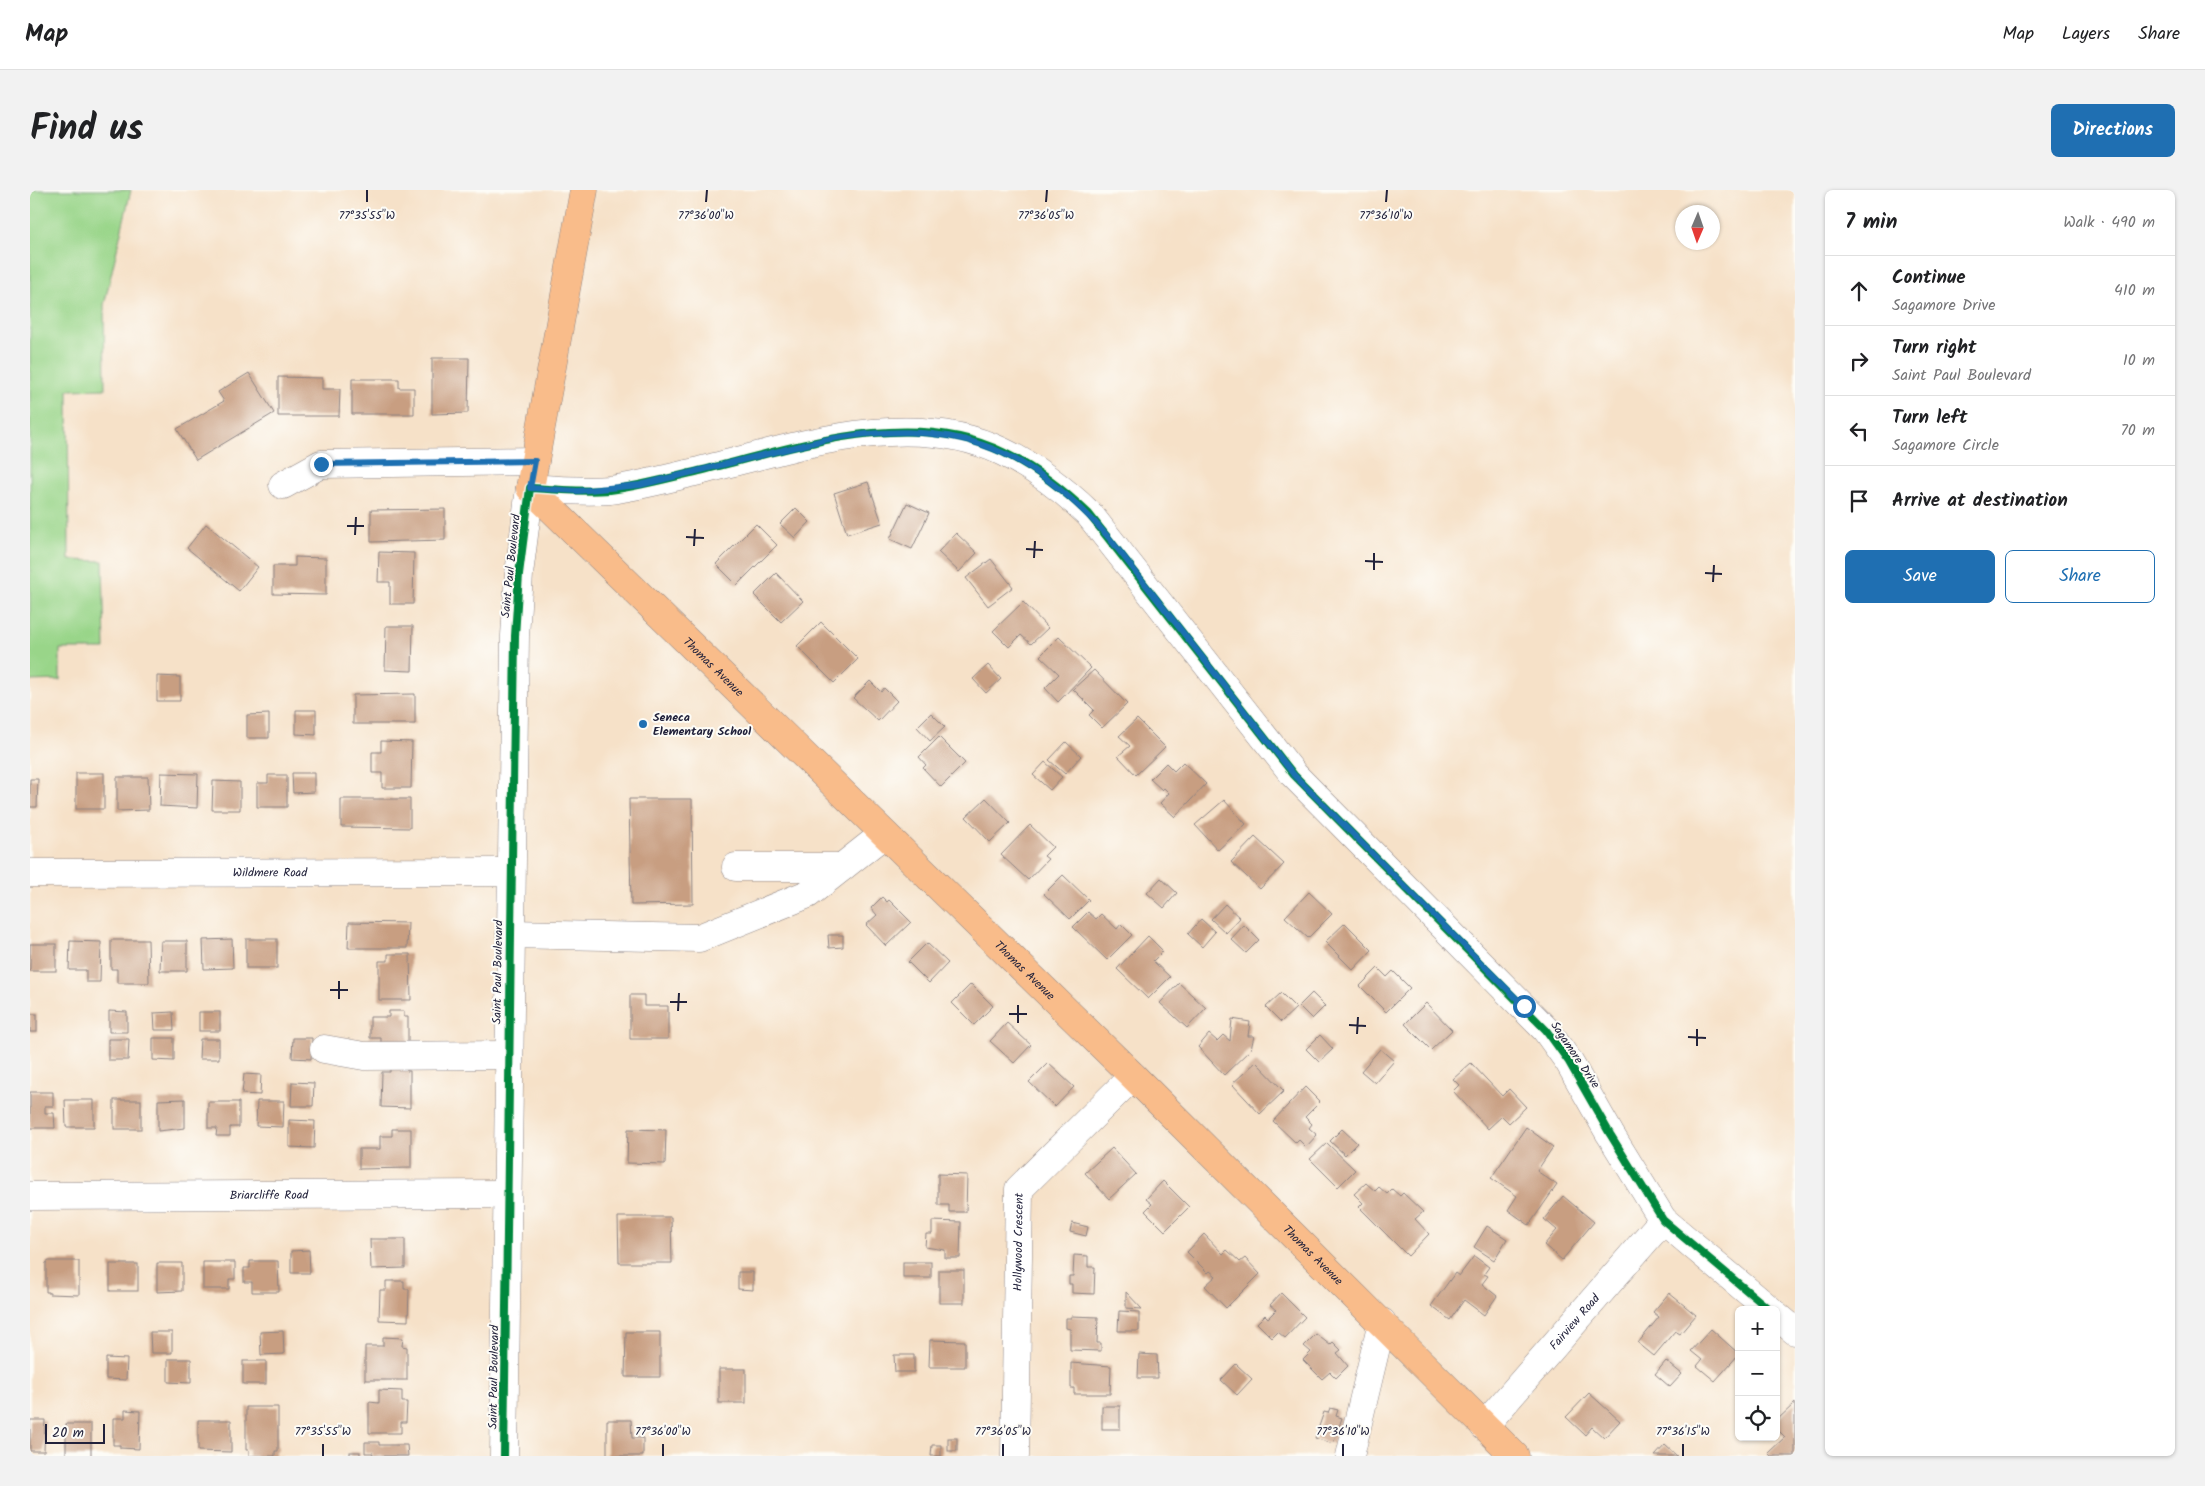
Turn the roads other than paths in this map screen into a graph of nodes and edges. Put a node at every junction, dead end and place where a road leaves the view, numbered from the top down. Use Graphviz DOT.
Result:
graph roads {
  1 [pos="584,190"];
  2 [pos="535,461"];
  3 [pos="283,485"];
  4 [pos="530,488"];
  5 [pos="884,834"];
  6 [pos="736,867"];
  7 [pos="842,867"];
  8 [pos="511,872"];
  9 [pos="30,873"];
  10 [pos="510,934"];
  11 [pos="324,1049"];
  12 [pos="509,1055"];
  13 [pos="1133,1076"];
  14 [pos="507,1194"];
  15 [pos="30,1196"];
  16 [pos="1663,1220"];
  17 [pos="1765,1306"];
  18 [pos="1780,1318"];
  19 [pos="1382,1322"];
  20 [pos="1795,1331"];
  21 [pos="1484,1426"];
  22 [pos="504,1456"];
  23 [pos="1015,1456"];
  24 [pos="1350,1456"];
  25 [pos="1515,1456"];
  1 -- 2 [label="main road, Saint Paul Boulevard"];
  2 -- 3 [label="street"];
  2 -- 4 [label="main road, Saint Paul Boulevard"];
  4 -- 5 [label="main road, Thomas Avenue"];
  4 -- 8 [label="street, Saint Paul Boulevard"];
  4 -- 16 [label="street, Sagamore Drive"];
  5 -- 7 [label="street"];
  5 -- 13 [label="main road, Thomas Avenue"];
  6 -- 7 [label="street"];
  7 -- 10 [label="street"];
  8 -- 9 [label="street, Wildmere Road"];
  8 -- 10 [label="street, Saint Paul Boulevard"];
  10 -- 12 [label="street, Saint Paul Boulevard"];
  11 -- 12 [label="street"];
  12 -- 14 [label="street, Saint Paul Boulevard"];
  13 -- 19 [label="main road, Thomas Avenue"];
  13 -- 23 [label="street, Hollywood Crescent"];
  14 -- 15 [label="street, Briarcliffe Road"];
  14 -- 22 [label="street, Saint Paul Boulevard"];
  16 -- 17 [label="street, Sagamore Drive"];
  16 -- 21 [label="street, Fairview Road"];
  18 -- 20 [label="street"];
  19 -- 21 [label="main road, Thomas Avenue"];
  19 -- 24 [label="street"];
  21 -- 25 [label="main road, Thomas Avenue"];
}
